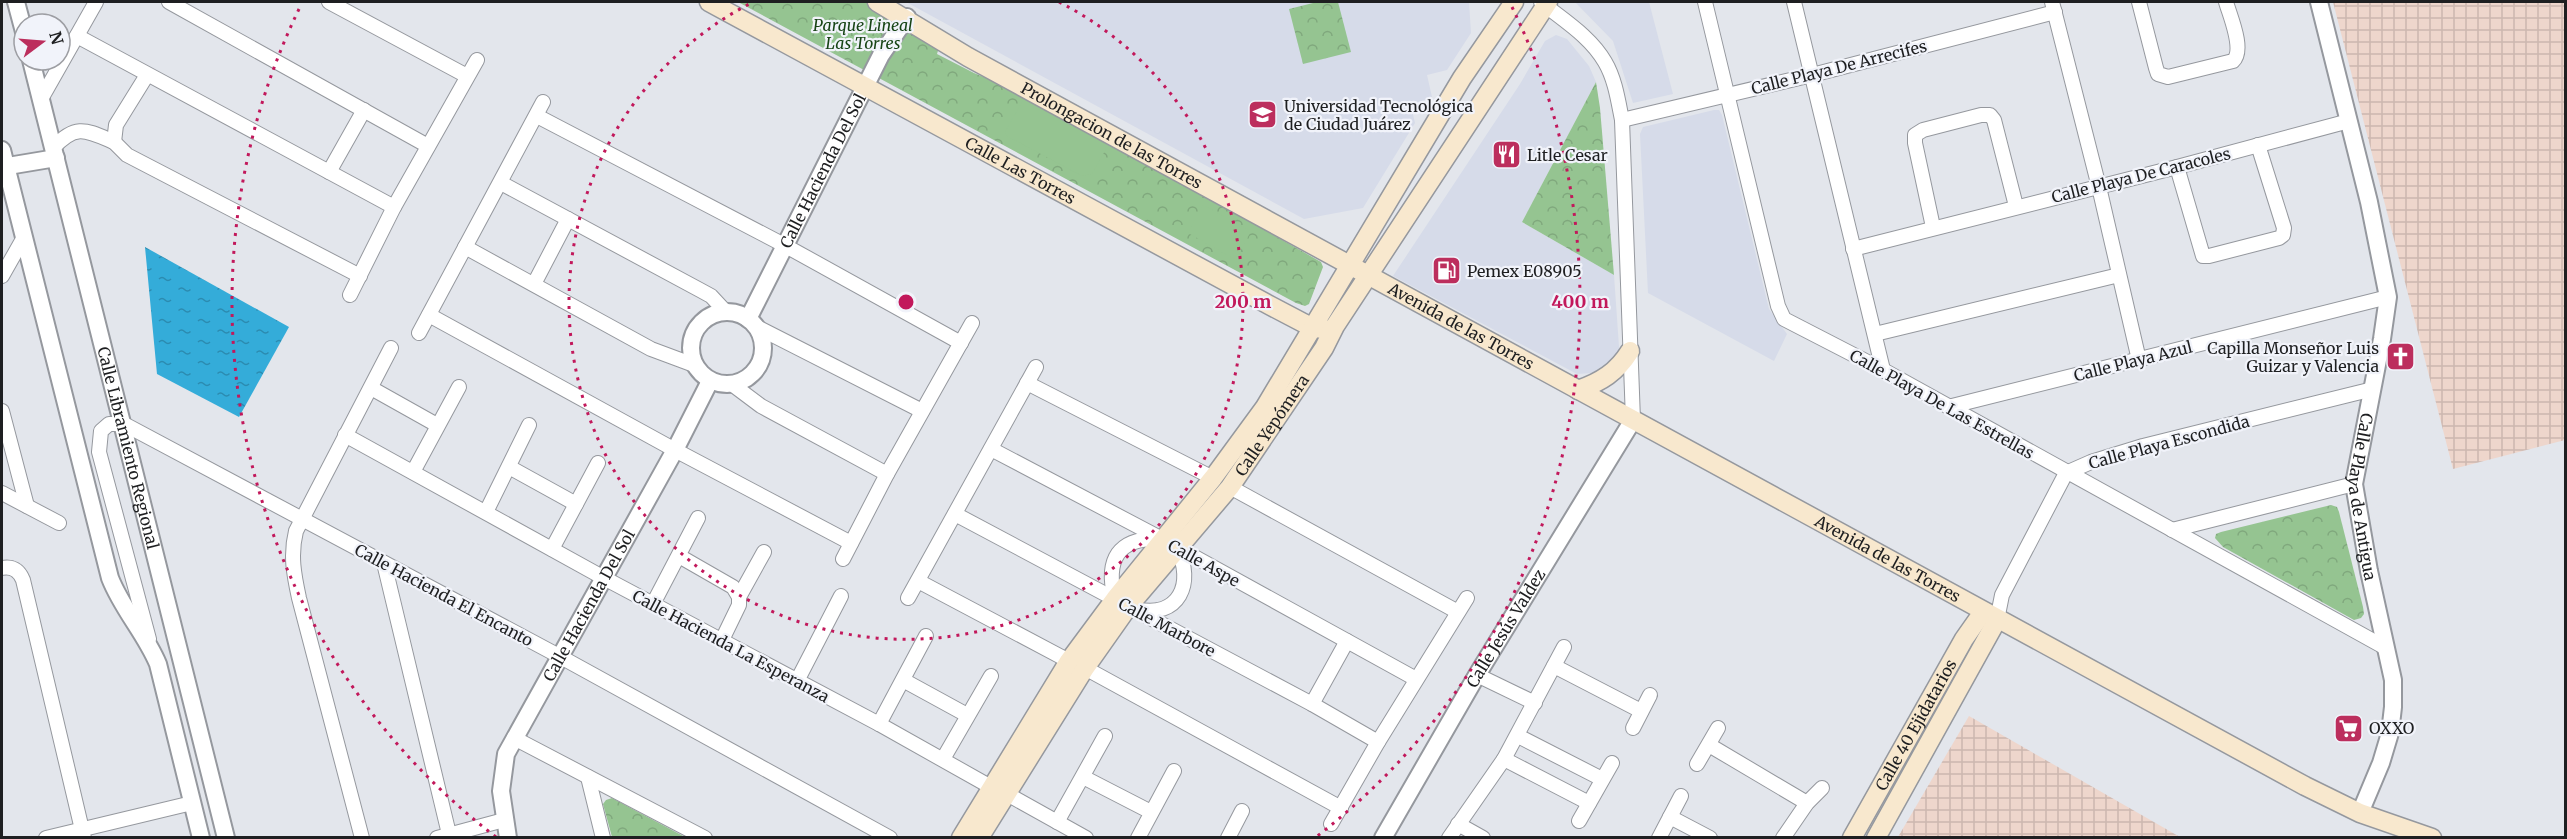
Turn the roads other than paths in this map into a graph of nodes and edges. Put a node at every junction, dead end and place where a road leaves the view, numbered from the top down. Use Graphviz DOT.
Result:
graph roads {
  1 [pos="96,2"];
  2 [pos="329,2"];
  3 [pos="709,2"];
  4 [pos="878,2"];
  5 [pos="1514,2"];
  6 [pos="1705,2"];
  7 [pos="1794,2"];
  8 [pos="2139,2"];
  9 [pos="2226,2"];
  10 [pos="2319,2"];
  11 [pos="177,3"];
  12 [pos="1545,3"];
  13 [pos="2054,7"];
  14 [pos="907,17"];
  15 [pos="77,36"];
  16 [pos="477,60"];
  17 [pos="34,72"];
  18 [pos="147,75"];
  19 [pos="1812,75"];
  20 [pos="467,76"];
  21 [pos="866,87"];
  22 [pos="1727,94"];
  23 [pos="41,99"];
  24 [pos="543,102"];
  25 [pos="364,110"];
  26 [pos="537,116"];
  27 [pos="1622,120"];
  28 [pos="2349,121"];
  29 [pos="114,142"];
  30 [pos="2258,145"];
  31 [pos="428,146"];
  32 [pos="2,150"];
  33 [pos="54,153"];
  34 [pos="4,167"];
  35 [pos="2176,167"];
  36 [pos="329,172"];
  37 [pos="501,183"];
  38 [pos="2099,187"];
  39 [pos="2016,206"];
  40 [pos="394,207"];
  41 [pos="567,219"];
  42 [pos="1933,227"];
  43 [pos="23,239"];
  44 [pos="784,245"];
  45 [pos="465,248"];
  46 [pos="1853,249"];
  47 [pos="1348,265"];
  48 [pos="2120,275"];
  49 [pos="2,276"];
  50 [pos="360,276"];
  51 [pos="1369,276"];
  52 [pos="534,284"];
  53 [pos="350,296"];
  54 [pos="2388,297"];
  55 [pos="725,311"];
  56 [pos="429,315"];
  57 [pos="753,323"];
  58 [pos="972,323"];
  59 [pos="1335,326"];
  60 [pos="1313,328"];
  61 [pos="419,333"];
  62 [pos="1875,334"];
  63 [pos="961,343"];
  64 [pos="391,348"];
  65 [pos="1630,351"];
  66 [pos="2139,360"];
  67 [pos="694,364"];
  68 [pos="1036,367"];
  69 [pos="1883,370"];
  70 [pos="710,381"];
  71 [pos="1027,382"];
  72 [pos="733,385"];
  73 [pos="459,387"];
  74 [pos="370,388"];
  75 [pos="2373,389"];
  76 [pos="1578,390"];
  77 [pos="1948,407"];
  78 [pos="2,411"];
  79 [pos="922,411"];
  80 [pos="1633,420"];
  81 [pos="124,424"];
  82 [pos="530,424"];
  83 [pos="437,425"];
  84 [pos="345,435"];
  85 [pos="991,449"];
  86 [pos="675,450"];
  87 [pos="598,463"];
  88 [pos="508,467"];
  89 [pos="413,472"];
  90 [pos="2066,473"];
  91 [pos="887,474"];
  92 [pos="1213,478"];
  93 [pos="2354,483"];
  94 [pos="1230,487"];
  95 [pos="2,493"];
  96 [pos="576,504"];
  97 [pos="27,506"];
  98 [pos="486,512"];
  99 [pos="955,514"];
  100 [pos="303,518"];
  101 [pos="698,518"];
  102 [pos="58,523"];
  103 [pos="2172,531"];
  104 [pos="850,543"];
  105 [pos="1170,544"];
  106 [pos="552,549"];
  107 [pos="764,552"];
  108 [pos="679,556"];
  109 [pos="843,559"];
  110 [pos="384,563"];
  111 [pos="7,568"];
  112 [pos="604,578"];
  113 [pos="918,581"];
  114 [pos="842,596"];
  115 [pos="739,597"];
  116 [pos="908,598"];
  117 [pos="1467,598"];
  118 [pos="1121,603"];
  119 [pos="653,604"];
  120 [pos="1458,612"];
  121 [pos="1990,616"];
  122 [pos="926,636"];
  123 [pos="722,640"];
  124 [pos="1347,641"];
  125 [pos="151,646"];
  126 [pos="1564,647"];
  127 [pos="2386,648"];
  128 [pos="559,656"];
  129 [pos="1078,665"];
  130 [pos="1554,666"];
  131 [pos="1477,675"];
  132 [pos="991,676"];
  133 [pos="1416,679"];
  134 [pos="903,680"];
  135 [pos="797,681"];
  136 [pos="1650,695"];
  137 [pos="1535,703"];
  138 [pos="1312,705"];
  139 [pos="1641,711"];
  140 [pos="967,715"];
  141 [pos="879,724"];
  142 [pos="1633,728"];
  143 [pos="1718,728"];
  144 [pos="1105,736"];
  145 [pos="1518,736"];
  146 [pos="514,738"];
  147 [pos="1378,742"];
  148 [pos="1709,745"];
  149 [pos="943,759"];
  150 [pos="1504,759"];
  151 [pos="1611,763"];
  152 [pos="1697,764"];
  153 [pos="1174,771"];
  154 [pos="588,777"];
  155 [pos="1083,777"];
  156 [pos="1602,779"];
  157 [pos="1822,788"];
  158 [pos="999,790"];
  159 [pos="1681,796"];
  160 [pos="192,803"];
  161 [pos="1589,803"];
  162 [pos="1807,803"];
  163 [pos="1341,808"];
  164 [pos="1242,811"];
  165 [pos="1150,812"];
  166 [pos="2360,813"];
  167 [pos="1670,817"];
  168 [pos="504,820"];
  169 [pos="1579,821"];
  170 [pos="1057,822"];
  171 [pos="1331,824"];
  172 [pos="1458,824"];
  173 [pos="83,833"];
  174 [pos="443,836"];
  175 [pos="46,837"];
  176 [pos="201,837"];
  177 [pos="226,837"];
  178 [pos="362,837"];
  179 [pos="508,837"];
  180 [pos="603,837"];
  181 [pos="705,837"];
  182 [pos="890,837"];
  183 [pos="961,837"];
  184 [pos="979,837"];
  185 [pos="1086,837"];
  186 [pos="1138,837"];
  187 [pos="1228,837"];
  188 [pos="1383,837"];
  189 [pos="1449,837"];
  190 [pos="1483,837"];
  191 [pos="1659,837"];
  192 [pos="1710,837"];
  193 [pos="1783,837"];
  194 [pos="1851,837"];
  195 [pos="1876,837"];
  196 [pos="2432,837"];
  1 -- 15 [label="street"];
  2 -- 20 [label="street"];
  3 -- 21 [label="main road, Calle Las Torres"];
  4 -- 14 [label="main road, Prolongacion de las Torres"];
  5 -- 47 [label="main road, Calle Yepómera"];
  6 -- 22 [label="street, Calle Playa De Las Estrellas"];
  7 -- 19 [label="street"];
  8 -- 9 [label="street"];
  10 -- 28 [label="street, Calle Playa de Antigua"];
  11 -- 25 [label="street"];
  12 -- 27 [label="street"];
  12 -- 51 [label="main road, Calle Yepómera"];
  13 -- 19 [label="street, Calle Playa De Arrecifes"];
  13 -- 38 [label="street"];
  14 -- 21 [label="street, Calle Hacienda Del Sol"];
  14 -- 47 [label="main road, Prolongacion de las Torres"];
  15 -- 18 [label="street"];
  15 -- 23 [label="street"];
  16 -- 20 [label="street"];
  17 -- 23 [label="street, Calle Libramiento Regional"];
  18 -- 29 [label="street"];
  18 -- 36 [label="street"];
  19 -- 22 [label="street, Calle Playa De Arrecifes"];
  19 -- 46 [label="street"];
  20 -- 31 [label="street"];
  21 -- 44 [label="street, Calle Hacienda Del Sol"];
  21 -- 60 [label="main road, Calle Las Torres"];
  22 -- 27 [label="street, Calle Playa De Arrecifes"];
  22 -- 69 [label="street, Calle Playa De Las Estrellas"];
  23 -- 33 [label="street, Calle Libramiento Regional"];
  24 -- 26 [label="street"];
  25 -- 31 [label="street"];
  25 -- 36 [label="street"];
  26 -- 37 [label="street"];
  26 -- 44 [label="street"];
  27 -- 65 [label="street"];
  28 -- 30 [label="street, Calle Playa De Caracoles"];
  28 -- 54 [label="street, Calle Playa de Antigua"];
  29 -- 33 [label="street"];
  29 -- 50 [label="street"];
  30 -- 35 [label="street, Calle Playa De Caracoles"];
  30 -- 35 [label="street"];
  31 -- 40 [label="street"];
  32 -- 34 [label="street"];
  33 -- 34 [label="street"];
  33 -- 81 [label="street, Calle Libramiento Regional"];
  34 -- 43 [label="street"];
  35 -- 38 [label="street, Calle Playa De Caracoles"];
  36 -- 40 [label="street"];
  37 -- 41 [label="street"];
  37 -- 45 [label="street"];
  38 -- 39 [label="street, Calle Playa De Caracoles"];
  38 -- 48 [label="street"];
  39 -- 42 [label="street, Calle Playa De Caracoles"];
  39 -- 42 [label="street"];
  40 -- 50 [label="street"];
  41 -- 52 [label="street"];
  41 -- 55 [label="street"];
  42 -- 46 [label="street, Calle Playa De Caracoles"];
  43 -- 49 [label="street"];
  43 -- 125 [label="street"];
  44 -- 57 [label="street, Calle Hacienda Del Sol"];
  44 -- 63 [label="street"];
  45 -- 52 [label="street"];
  45 -- 56 [label="street"];
  46 -- 62 [label="street"];
  47 -- 51 [label="main road, Avenida de las Torres"];
  47 -- 60 [label="main road, Calle Yepómera"];
  48 -- 62 [label="street"];
  48 -- 66 [label="street"];
  50 -- 53 [label="street"];
  51 -- 59 [label="main road, Calle Yepómera"];
  51 -- 76 [label="main road, Avenida de las Torres"];
  52 -- 67 [label="street"];
  54 -- 66 [label="street, Calle Playa Azul"];
  54 -- 75 [label="street, Calle Playa de Antigua"];
  55 -- 57 [label="street"];
  55 -- 67 [label="street"];
  56 -- 61 [label="street"];
  56 -- 86 [label="street"];
  57 -- 72 [label="street"];
  57 -- 79 [label="street"];
  58 -- 63 [label="street"];
  59 -- 60 [label="main road"];
  59 -- 94 [label="main road, Calle Yepómera"];
  60 -- 92 [label="main road, Calle Yepómera"];
  62 -- 69 [label="street"];
  63 -- 79 [label="street"];
  64 -- 74 [label="street"];
  65 -- 76 [label="main road"];
  65 -- 80 [label="street"];
  66 -- 77 [label="street, Calle Playa Azul"];
  67 -- 70 [label="street"];
  68 -- 71 [label="street"];
  69 -- 77 [label="street, Calle Playa De Las Estrellas"];
  70 -- 72 [label="street"];
  70 -- 86 [label="street, Calle Hacienda Del Sol"];
  71 -- 85 [label="street"];
  71 -- 92 [label="street"];
  72 -- 91 [label="street"];
  73 -- 83 [label="street"];
  74 -- 83 [label="street"];
  74 -- 84 [label="street"];
  75 -- 90 [label="street, Calle Playa Escondida"];
  75 -- 93 [label="street, Calle Playa de Antigua"];
  76 -- 80 [label="main road, Avenida de las Torres"];
  77 -- 90 [label="street, Calle Playa De Las Estrellas"];
  78 -- 97 [label="street"];
  79 -- 91 [label="street"];
  80 -- 121 [label="main road, Avenida de las Torres"];
  80 -- 131 [label="street, Calle Jesús Valdez"];
  81 -- 100 [label="street, Calle Hacienda El Encanto"];
  81 -- 125 [label="street"];
  81 -- 177 [label="street, Calle Libramiento Regional"];
  82 -- 88 [label="street"];
  83 -- 89 [label="street"];
  84 -- 89 [label="street, Calle Hacienda La Esperanza"];
  84 -- 100 [label="street"];
  85 -- 99 [label="street"];
  85 -- 105 [label="street, Calle Aspe"];
  86 -- 104 [label="street"];
  86 -- 112 [label="street, Calle Hacienda Del Sol"];
  87 -- 96 [label="street"];
  88 -- 96 [label="street"];
  88 -- 98 [label="street"];
  89 -- 98 [label="street, Calle Hacienda La Esperanza"];
  90 -- 103 [label="street, Calle Playa De Las Estrellas"];
  90 -- 121 [label="street, Calle Playa Escondida"];
  91 -- 104 [label="street"];
  92 -- 105 [label="main road, Calle Yepómera"];
  93 -- 103 [label="street"];
  93 -- 127 [label="street, Calle Playa de Antigua"];
  94 -- 105 [label="main road, Calle Yepómera"];
  94 -- 120 [label="street"];
  95 -- 97 [label="street"];
  96 -- 106 [label="street"];
  97 -- 102 [label="street"];
  98 -- 106 [label="street, Calle Hacienda La Esperanza"];
  99 -- 113 [label="street"];
  99 -- 118 [label="street, Calle Marbore"];
  100 -- 110 [label="street, Calle Hacienda El Encanto"];
  100 -- 178 [label="street"];
  101 -- 108 [label="street"];
  103 -- 127 [label="street, Calle Playa De Las Estrellas"];
  104 -- 109 [label="street"];
  105 -- 118 [label="main road, Calle Yepómera"];
  105 -- 118 [label="street"];
  105 -- 118 [label="street"];
  105 -- 124 [label="street, Calle Aspe"];
  106 -- 112 [label="street, Calle Hacienda La Esperanza"];
  107 -- 115 [label="street"];
  108 -- 115 [label="street"];
  108 -- 119 [label="street"];
  110 -- 128 [label="street, Calle Hacienda El Encanto"];
  110 -- 174 [label="street"];
  111 -- 173 [label="street"];
  112 -- 119 [label="street, Calle Hacienda La Esperanza"];
  112 -- 128 [label="street, Calle Hacienda Del Sol"];
  113 -- 116 [label="street"];
  113 -- 129 [label="street"];
  114 -- 135 [label="street"];
  115 -- 123 [label="street"];
  117 -- 120 [label="street"];
  118 -- 129 [label="main road, Calle Yepómera"];
  118 -- 138 [label="street, Calle Marbore"];
  119 -- 123 [label="street, Calle Hacienda La Esperanza"];
  120 -- 133 [label="street"];
  121 -- 166 [label="main road, Avenida de las Torres"];
  121 -- 194 [label="main road, Calle 40 Ejidatarios"];
  121 -- 195 [label="main road, Calle 40 Ejidatarios"];
  122 -- 134 [label="street"];
  123 -- 135 [label="street, Calle Hacienda La Esperanza"];
  124 -- 133 [label="street, Calle Aspe"];
  124 -- 138 [label="street"];
  125 -- 160 [label="street"];
  126 -- 130 [label="street"];
  127 -- 166 [label="street, Calle Playa de Antigua"];
  128 -- 146 [label="street, Calle Hacienda Del Sol"];
  128 -- 182 [label="street, Calle Hacienda El Encanto"];
  129 -- 158 [label="main road, Calle Yepómera"];
  129 -- 163 [label="street"];
  130 -- 137 [label="street"];
  130 -- 139 [label="street"];
  131 -- 137 [label="street"];
  131 -- 188 [label="street, Calle Jesús Valdez"];
  132 -- 140 [label="street"];
  133 -- 147 [label="street"];
  134 -- 140 [label="street"];
  134 -- 141 [label="street"];
  135 -- 141 [label="street, Calle Hacienda La Esperanza"];
  136 -- 139 [label="street"];
  137 -- 145 [label="street"];
  138 -- 147 [label="street, Calle Marbore"];
  139 -- 142 [label="street"];
  140 -- 149 [label="street"];
  141 -- 149 [label="street, Calle Hacienda La Esperanza"];
  143 -- 148 [label="street"];
  144 -- 155 [label="street"];
  145 -- 150 [label="street"];
  145 -- 156 [label="street"];
  146 -- 154 [label="street"];
  146 -- 168 [label="street, Calle Hacienda Del Sol"];
  147 -- 163 [label="street"];
  148 -- 152 [label="street"];
  148 -- 162 [label="street"];
  149 -- 158 [label="street, Calle Hacienda La Esperanza"];
  150 -- 161 [label="street"];
  150 -- 172 [label="street"];
  151 -- 156 [label="street"];
  153 -- 165 [label="street"];
  154 -- 180 [label="street"];
  154 -- 181 [label="street"];
  155 -- 165 [label="street"];
  155 -- 170 [label="street"];
  156 -- 161 [label="street"];
  157 -- 162 [label="street"];
  158 -- 170 [label="street, Calle Hacienda La Esperanza"];
  158 -- 183 [label="main road, Calle Yepómera"];
  158 -- 184 [label="main road, Calle Yepómera"];
  159 -- 167 [label="street"];
  160 -- 173 [label="street"];
  160 -- 176 [label="street"];
  161 -- 169 [label="street"];
  162 -- 193 [label="street"];
  163 -- 171 [label="street"];
  164 -- 187 [label="street"];
  165 -- 186 [label="street"];
  166 -- 196 [label="main road, Avenida de las Torres"];
  167 -- 191 [label="street"];
  167 -- 192 [label="street"];
  168 -- 174 [label="street"];
  168 -- 179 [label="street, Calle Hacienda Del Sol"];
  170 -- 185 [label="street, Calle Hacienda La Esperanza"];
  172 -- 189 [label="street"];
  172 -- 190 [label="street"];
  173 -- 175 [label="street"];
}
